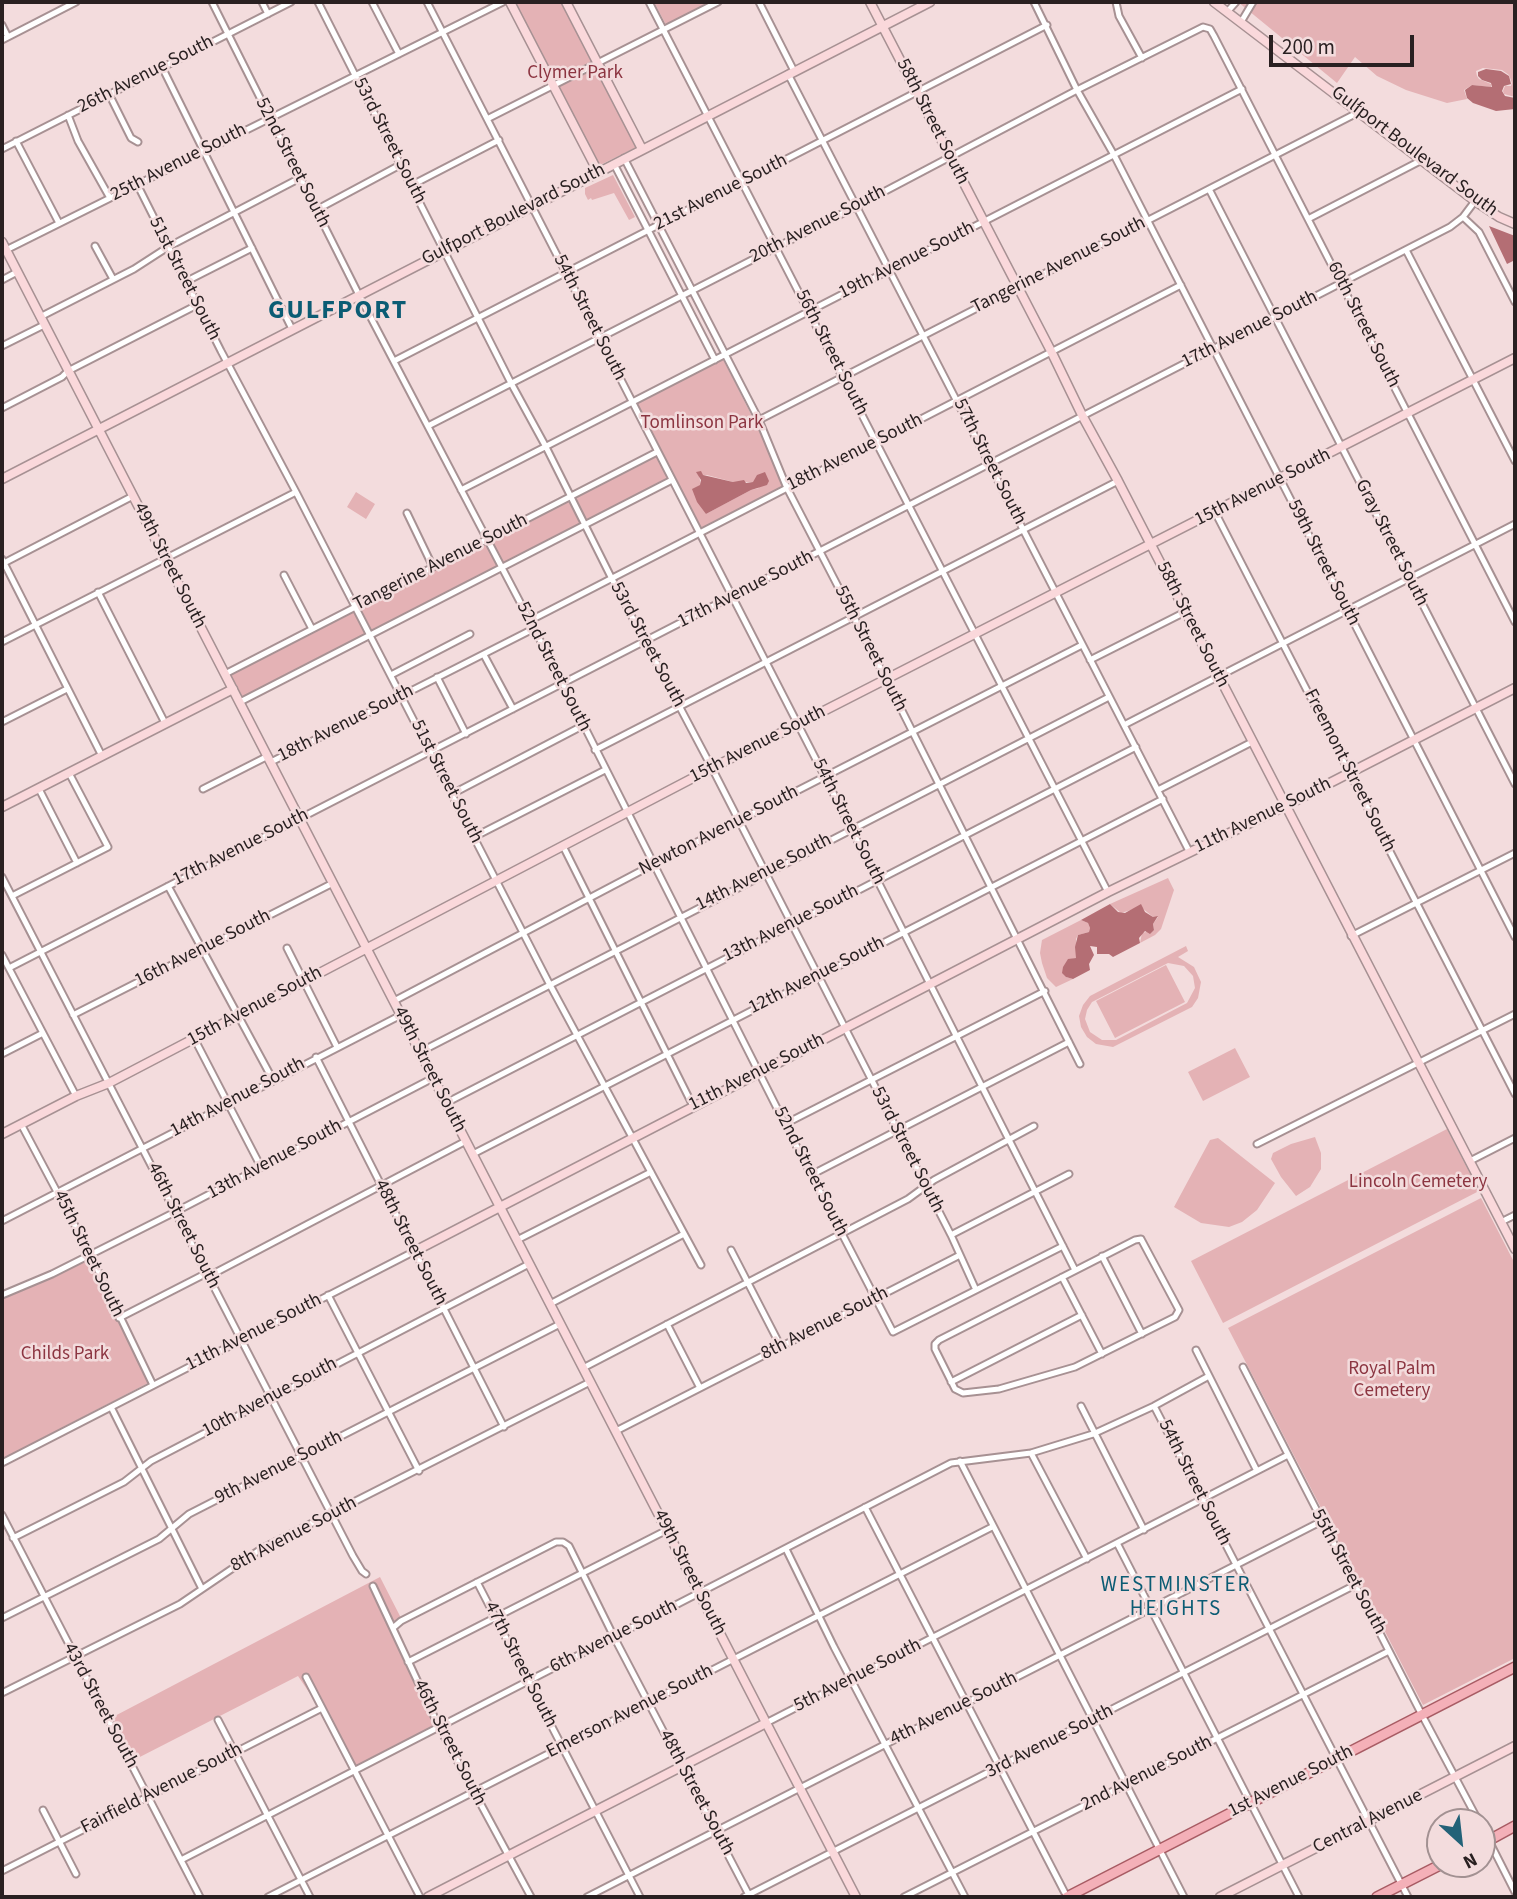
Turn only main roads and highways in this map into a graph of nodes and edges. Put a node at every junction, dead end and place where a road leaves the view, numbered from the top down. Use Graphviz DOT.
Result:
graph roads {
  1 [pos="1513,1668"];
  2 [pos="1515,1826"];
  3 [pos="1496,1836"];
  4 [pos="1426,1872"];
  5 [pos="1067,1897"];
  6 [pos="1377,1897"];
  1 -- 5 [label="main road, 1st Avenue South"];
  2 -- 3 [label="main road"];
  4 -- 6 [label="main road"];
}
